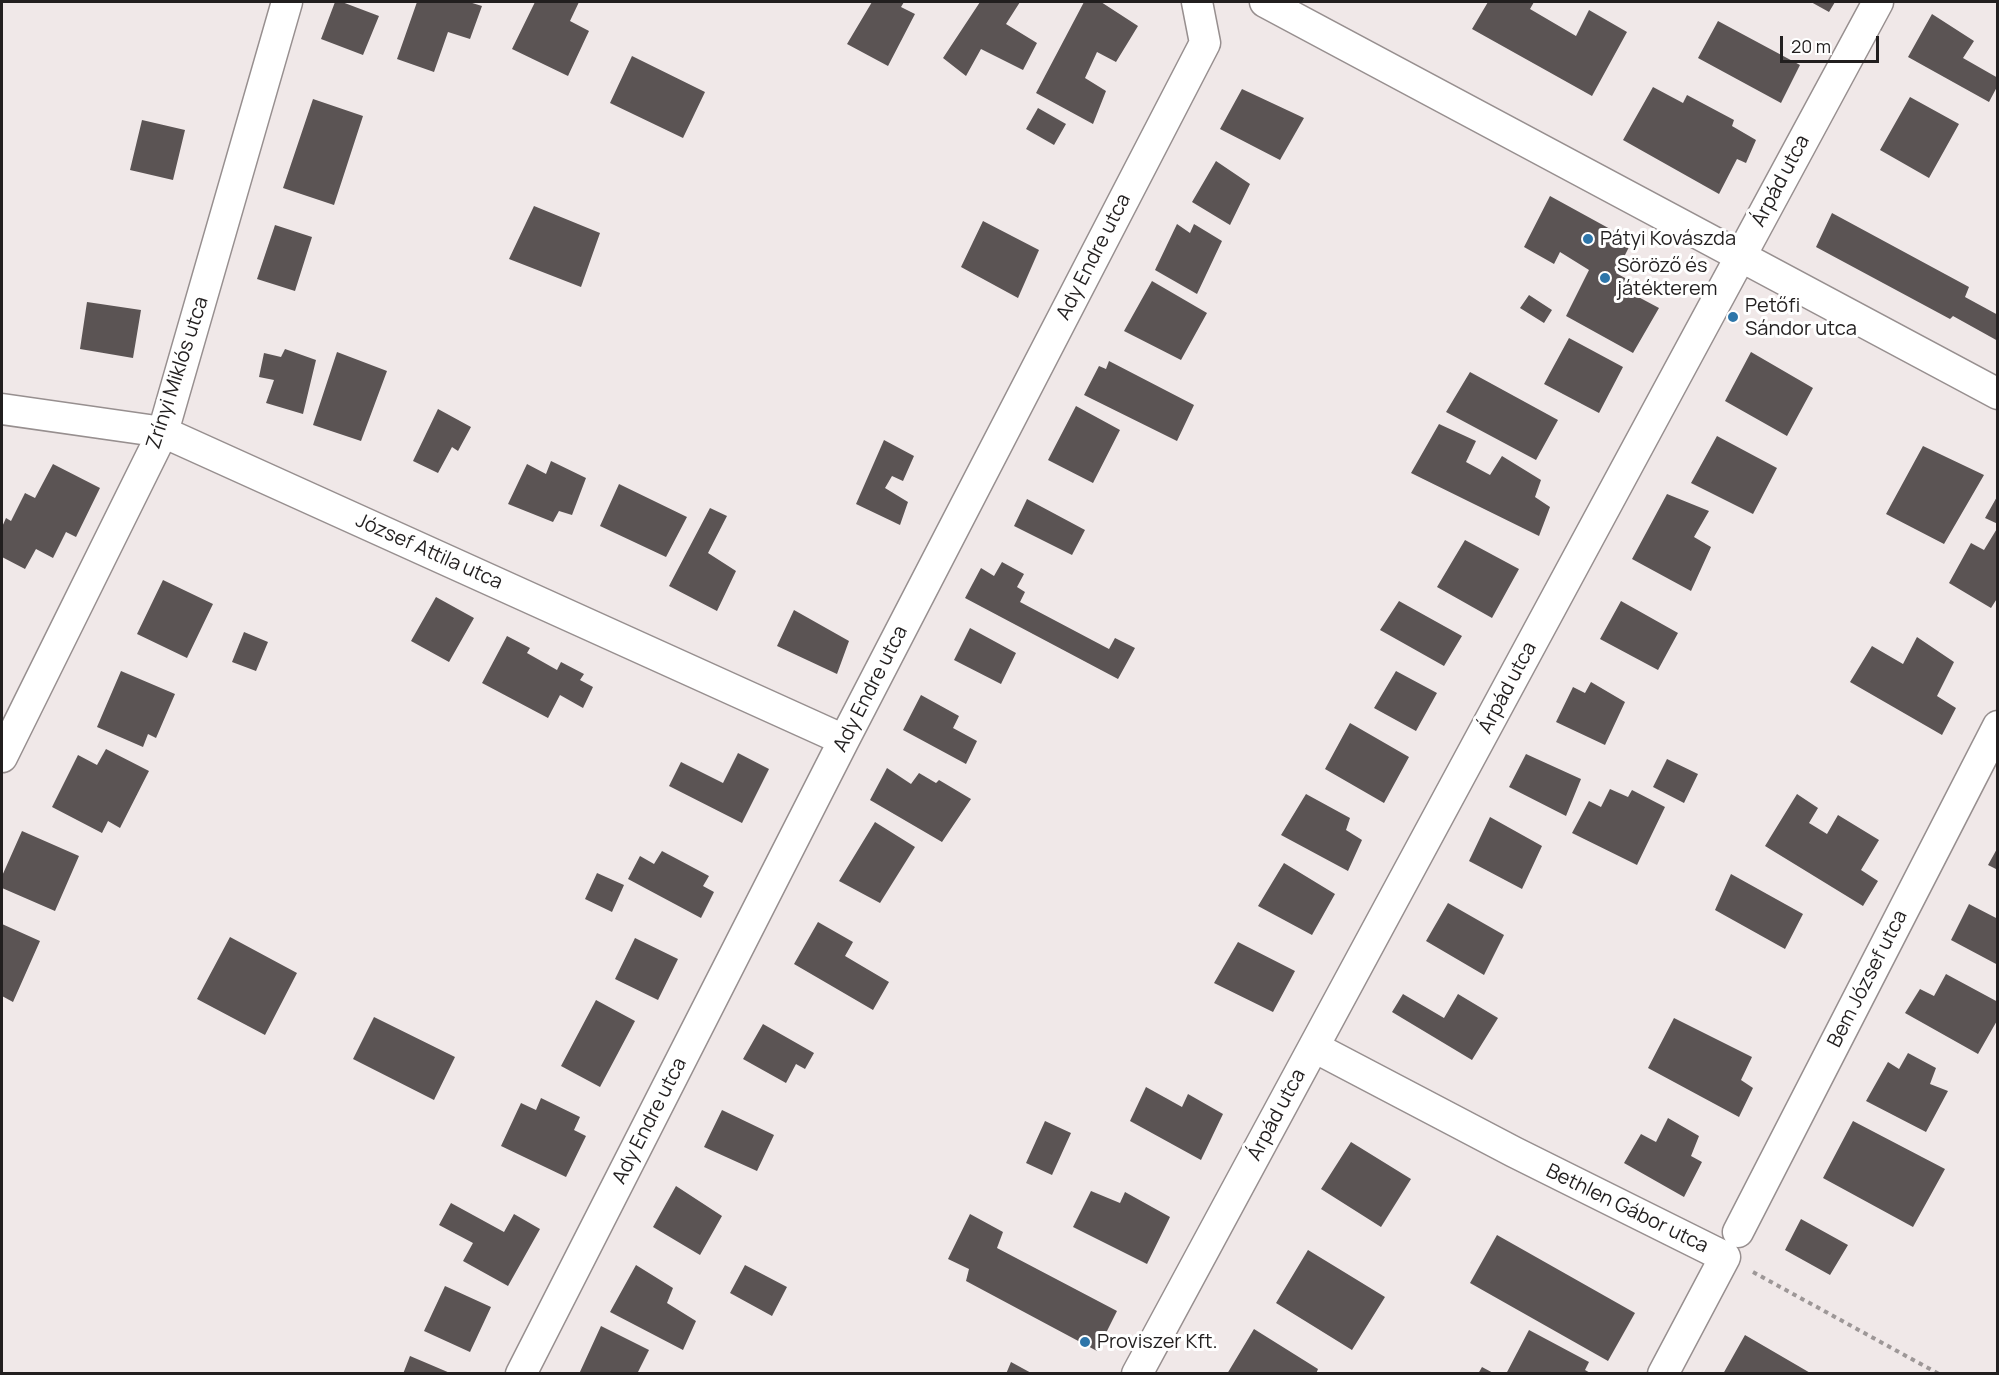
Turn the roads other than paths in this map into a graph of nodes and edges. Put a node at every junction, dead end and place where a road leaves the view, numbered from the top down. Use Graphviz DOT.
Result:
graph roads {
  1 [pos="287,2"];
  2 [pos="1197,2"];
  3 [pos="1265,2"];
  4 [pos="1878,2"];
  5 [pos="1740,256"];
  6 [pos="1998,394"];
  7 [pos="2,409"];
  8 [pos="163,432"];
  9 [pos="1998,726"];
  10 [pos="844,740"];
  11 [pos="2,757"];
  12 [pos="1314,1047"];
  13 [pos="1732,1244"];
  14 [pos="521,1374"];
  15 [pos="1137,1374"];
  16 [pos="1663,1374"];
  1 -- 8 [label="street, Zrínyi Miklós utca"];
  2 -- 10 [label="street, Ady Endre utca"];
  3 -- 5 [label="street"];
  4 -- 5 [label="street, Árpád utca"];
  5 -- 6 [label="street"];
  5 -- 12 [label="street, Árpád utca"];
  7 -- 8 [label="street, József Attila utca"];
  8 -- 10 [label="street, József Attila utca"];
  8 -- 11 [label="street, Zrínyi Miklós utca"];
  9 -- 13 [label="street, Bem József utca"];
  10 -- 14 [label="street, Ady Endre utca"];
  12 -- 13 [label="street, Bethlen Gábor utca"];
  12 -- 15 [label="street, Árpád utca"];
  13 -- 16 [label="street, Bem József utca"];
}
